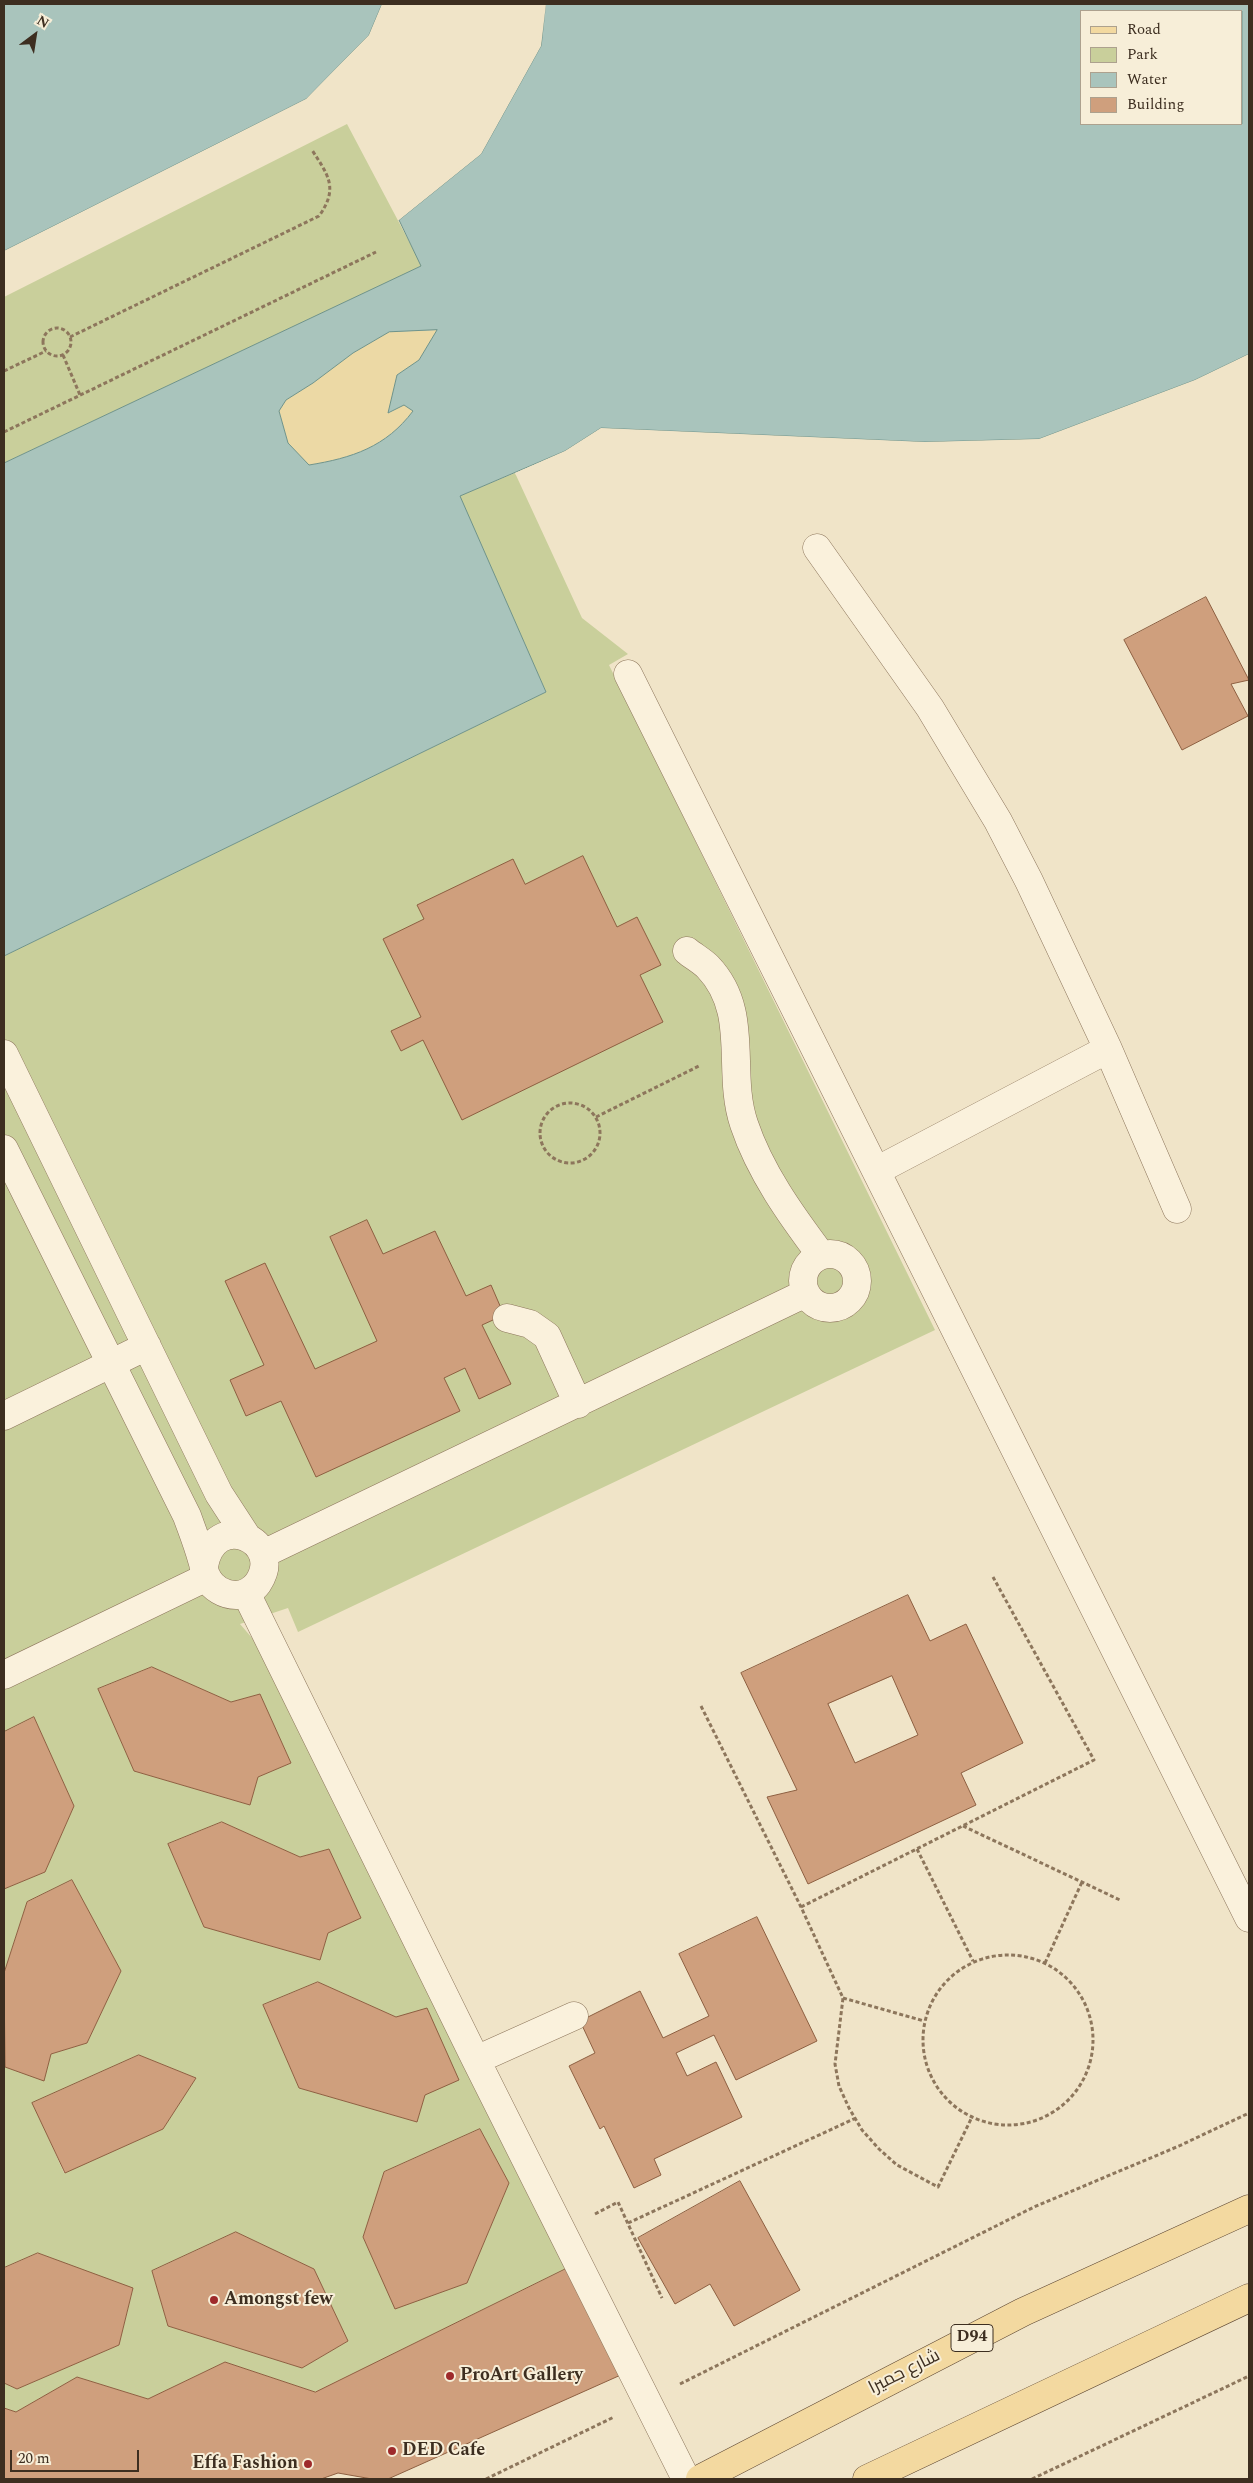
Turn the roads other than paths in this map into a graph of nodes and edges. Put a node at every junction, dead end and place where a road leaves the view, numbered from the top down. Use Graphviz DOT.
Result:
graph roads {
  1 [pos="818,548"];
  2 [pos="628,674"];
  3 [pos="686,951"];
  4 [pos="1108,1049"];
  5 [pos="4,1054"];
  6 [pos="4,1149"];
  7 [pos="876,1171"];
  8 [pos="1177,1209"];
  9 [pos="821,1255"];
  10 [pos="806,1293"];
  11 [pos="506,1318"];
  12 [pos="147,1346"];
  13 [pos="110,1364"];
  14 [pos="578,1404"];
  15 [pos="4,1416"];
  16 [pos="255,1546"];
  17 [pos="205,1571"];
  18 [pos="246,1593"];
  19 [pos="4,1675"];
  20 [pos="1249,1918"];
  21 [pos="574,2016"];
  22 [pos="476,2060"];
  23 [pos="1249,2209"];
  24 [pos="1249,2298"];
  25 [pos="901,2472"];
  26 [pos="686,2479"];
  27 [pos="700,2479"];
  28 [pos="867,2479"];
  1 -- 4 [label="street"];
  2 -- 7 [label="street"];
  3 -- 9 [label="street"];
  4 -- 7 [label="street"];
  4 -- 8 [label="street"];
  5 -- 12 [label="street"];
  6 -- 13 [label="street"];
  7 -- 20 [label="street"];
  9 -- 10 [label="street"];
  9 -- 10 [label="street"];
  10 -- 14 [label="street"];
  11 -- 14 [label="street"];
  12 -- 13 [label="street"];
  12 -- 16 [label="street"];
  13 -- 15 [label="street"];
  13 -- 17 [label="street"];
  14 -- 16 [label="street"];
  16 -- 17 [label="street"];
  16 -- 18 [label="street"];
  17 -- 18 [label="street"];
  17 -- 19 [label="street"];
  18 -- 22 [label="street"];
  21 -- 22 [label="street"];
  22 -- 26 [label="street"];
  23 -- 27 [label="main road, شارع جميرا / D94"];
  24 -- 25 [label="main road"];
  25 -- 28 [label="main road"];
}
